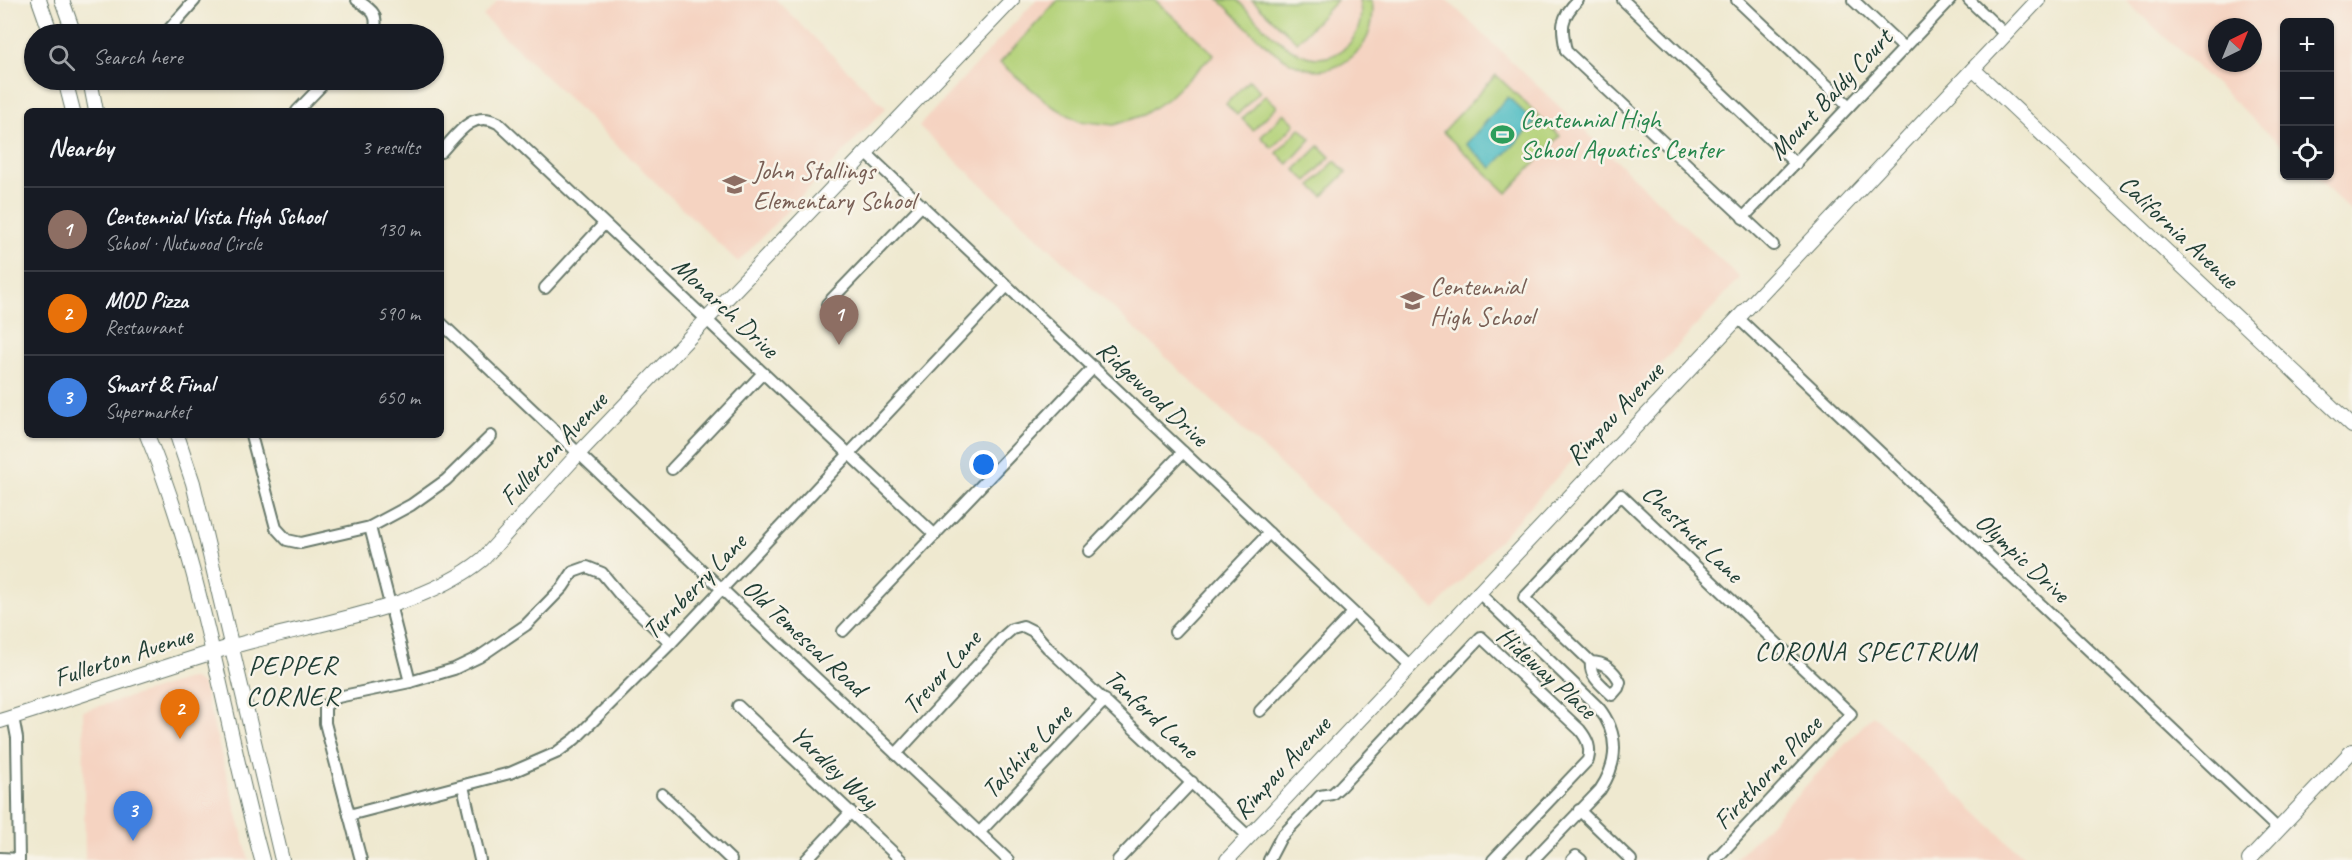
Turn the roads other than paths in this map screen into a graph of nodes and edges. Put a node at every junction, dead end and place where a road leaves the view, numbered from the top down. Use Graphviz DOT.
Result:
graph roads {
  1 [pos="39,0"];
  2 [pos="62,0"];
  3 [pos="195,0"];
  4 [pos="357,0"];
  5 [pos="1012,0"];
  6 [pos="1578,0"];
  7 [pos="1623,0"];
  8 [pos="1737,0"];
  9 [pos="1853,0"];
  10 [pos="1950,0"];
  11 [pos="1969,0"];
  12 [pos="2038,0"];
  13 [pos="47,24"];
  14 [pos="70,24"];
  15 [pos="174,24"];
  16 [pos="376,24"];
  17 [pos="2005,34"];
  18 [pos="1904,48"];
  19 [pos="1973,69"];
  20 [pos="68,90"];
  21 [pos="92,90"];
  22 [pos="317,90"];
  23 [pos="1850,106"];
  24 [pos="72,108"];
  25 [pos="95,108"];
  26 [pos="300,108"];
  27 [pos="444,149"];
  28 [pos="867,153"];
  29 [pos="1796,164"];
  30 [pos="922,205"];
  31 [pos="1743,218"];
  32 [pos="604,224"];
  33 [pos="1773,245"];
  34 [pos="1007,286"];
  35 [pos="545,288"];
  36 [pos="827,304"];
  37 [pos="1737,317"];
  38 [pos="707,321"];
  39 [pos="444,326"];
  40 [pos="1094,367"];
  41 [pos="763,373"];
  42 [pos="2352,426"];
  43 [pos="491,436"];
  44 [pos="148,438"];
  45 [pos="178,438"];
  46 [pos="255,438"];
  47 [pos="1183,452"];
  48 [pos="579,453"];
  49 [pos="849,454"];
  50 [pos="672,469"];
  51 [pos="369,527"];
  52 [pos="1269,533"];
  53 [pos="935,536"];
  54 [pos="1089,551"];
  55 [pos="722,590"];
  56 [pos="1478,592"];
  57 [pos="390,604"];
  58 [pos="1353,613"];
  59 [pos="1023,626"];
  60 [pos="843,632"];
  61 [pos="1175,632"];
  62 [pos="671,643"];
  63 [pos="232,646"];
  64 [pos="213,652"];
  65 [pos="1591,662"];
  66 [pos="1409,665"];
  67 [pos="410,682"];
  68 [pos="1612,695"];
  69 [pos="1105,700"];
  70 [pos="738,706"];
  71 [pos="1598,706"];
  72 [pos="1260,711"];
  73 [pos="1851,714"];
  74 [pos="7,719"];
  75 [pos="2352,751"];
  76 [pos="896,754"];
  77 [pos="1192,782"];
  78 [pos="462,786"];
  79 [pos="662,795"];
  80 [pos="1579,810"];
  81 [pos="851,813"];
  82 [pos="349,815"];
  83 [pos="2278,829"];
  84 [pos="979,833"];
  85 [pos="1249,837"];
  86 [pos="0,858"];
  87 [pos="19,860"];
  88 [pos="262,860"];
  89 [pos="282,860"];
  90 [pos="361,860"];
  91 [pos="480,860"];
  92 [pos="731,860"];
  93 [pos="806,860"];
  94 [pos="901,860"];
  95 [pos="1008,860"];
  96 [pos="1118,860"];
  97 [pos="1227,860"];
  98 [pos="1269,860"];
  99 [pos="1493,860"];
  100 [pos="1533,860"];
  101 [pos="1572,860"];
  102 [pos="1581,860"];
  103 [pos="1631,860"];
  104 [pos="1715,860"];
  105 [pos="2249,860"];
  1 -- 13 [label="main road"];
  2 -- 14 [label="main road"];
  3 -- 15 [label="street"];
  4 -- 16 [label="street"];
  5 -- 28 [label="main road, Fullerton Avenue"];
  6 -- 31 [label="street"];
  7 -- 29 [label="street"];
  8 -- 23 [label="street"];
  9 -- 18 [label="street"];
  10 -- 18 [label="street, Mount Baldy Court"];
  11 -- 17 [label="street"];
  12 -- 17 [label="main road, Rimpau Avenue"];
  17 -- 19 [label="main road, Rimpau Avenue"];
  18 -- 23 [label="street, Mount Baldy Court"];
  19 -- 37 [label="main road, Rimpau Avenue"];
  19 -- 42 [label="main road, California Avenue"];
  20 -- 24 [label="main road"];
  21 -- 25 [label="main road"];
  22 -- 26 [label="street"];
  23 -- 29 [label="street, Mount Baldy Court"];
  27 -- 32 [label="street, Monarch Drive"];
  28 -- 30 [label="street, Ridgewood Drive"];
  28 -- 38 [label="main road, Fullerton Avenue"];
  29 -- 31 [label="street, Mount Baldy Court"];
  30 -- 34 [label="street, Ridgewood Drive"];
  30 -- 36 [label="street"];
  31 -- 33 [label="street"];
  32 -- 35 [label="street"];
  32 -- 38 [label="street, Monarch Drive"];
  34 -- 40 [label="street, Ridgewood Drive"];
  34 -- 49 [label="street, Turnberry Lane"];
  37 -- 56 [label="main road, Rimpau Avenue"];
  37 -- 83 [label="street, Olympic Drive"];
  38 -- 41 [label="street, Monarch Drive"];
  38 -- 48 [label="main road, Fullerton Avenue"];
  39 -- 48 [label="street, Old Temescal Road"];
  40 -- 47 [label="street, Ridgewood Drive"];
  40 -- 53 [label="street"];
  41 -- 49 [label="street, Monarch Drive"];
  41 -- 50 [label="street"];
  43 -- 51 [label="street"];
  44 -- 64 [label="main road"];
  45 -- 63 [label="main road"];
  46 -- 51 [label="street"];
  47 -- 52 [label="street, Ridgewood Drive"];
  47 -- 54 [label="street"];
  48 -- 55 [label="street, Old Temescal Road"];
  48 -- 57 [label="main road, Fullerton Avenue"];
  49 -- 53 [label="street, Monarch Drive"];
  49 -- 55 [label="street, Turnberry Lane"];
  51 -- 57 [label="street"];
  52 -- 58 [label="street, Ridgewood Drive"];
  52 -- 61 [label="street"];
  53 -- 60 [label="street"];
  55 -- 62 [label="street, Turnberry Lane"];
  55 -- 76 [label="street, Old Temescal Road"];
  56 -- 66 [label="main road, Rimpau Avenue"];
  56 -- 71 [label="street"];
  57 -- 63 [label="main road, Fullerton Avenue"];
  57 -- 67 [label="street"];
  58 -- 66 [label="street, Ridgewood Drive"];
  58 -- 72 [label="street"];
  59 -- 69 [label="street, Tanford Lane"];
  59 -- 76 [label="street, Trevor Lane"];
  62 -- 67 [label="street"];
  62 -- 78 [label="street, Turnberry Lane"];
  63 -- 64 [label="main road, Fullerton Avenue"];
  63 -- 89 [label="main road"];
  64 -- 74 [label="main road, Fullerton Avenue"];
  64 -- 88 [label="main road"];
  65 -- 68 [label="street, Chestnut Lane"];
  65 -- 68 [label="street, Chestnut Lane"];
  65 -- 73 [label="street, Chestnut Lane"];
  66 -- 85 [label="main road, Rimpau Avenue"];
  67 -- 82 [label="street"];
  68 -- 71 [label="street"];
  69 -- 77 [label="street, Tanford Lane"];
  69 -- 84 [label="street, Talshire Lane"];
  70 -- 81 [label="street, Yardley Way"];
  71 -- 80 [label="street"];
  73 -- 104 [label="street, Firethorne Place"];
  74 -- 87 [label="street"];
  75 -- 83 [label="main road"];
  76 -- 84 [label="street, Old Temescal Road"];
  77 -- 85 [label="street, Tanford Lane"];
  77 -- 96 [label="street"];
  78 -- 82 [label="street, Turnberry Lane"];
  78 -- 91 [label="street"];
  79 -- 92 [label="street"];
  80 -- 100 [label="street"];
  80 -- 103 [label="street"];
  81 -- 93 [label="street"];
  81 -- 94 [label="street, Yardley Way"];
  82 -- 90 [label="street"];
  83 -- 105 [label="main road"];
  84 -- 95 [label="street, Old Temescal Road"];
  85 -- 97 [label="main road, Rimpau Avenue"];
  86 -- 87 [label="street"];
  98 -- 99 [label="street, Hideway Place"];
  101 -- 102 [label="street"];
}
